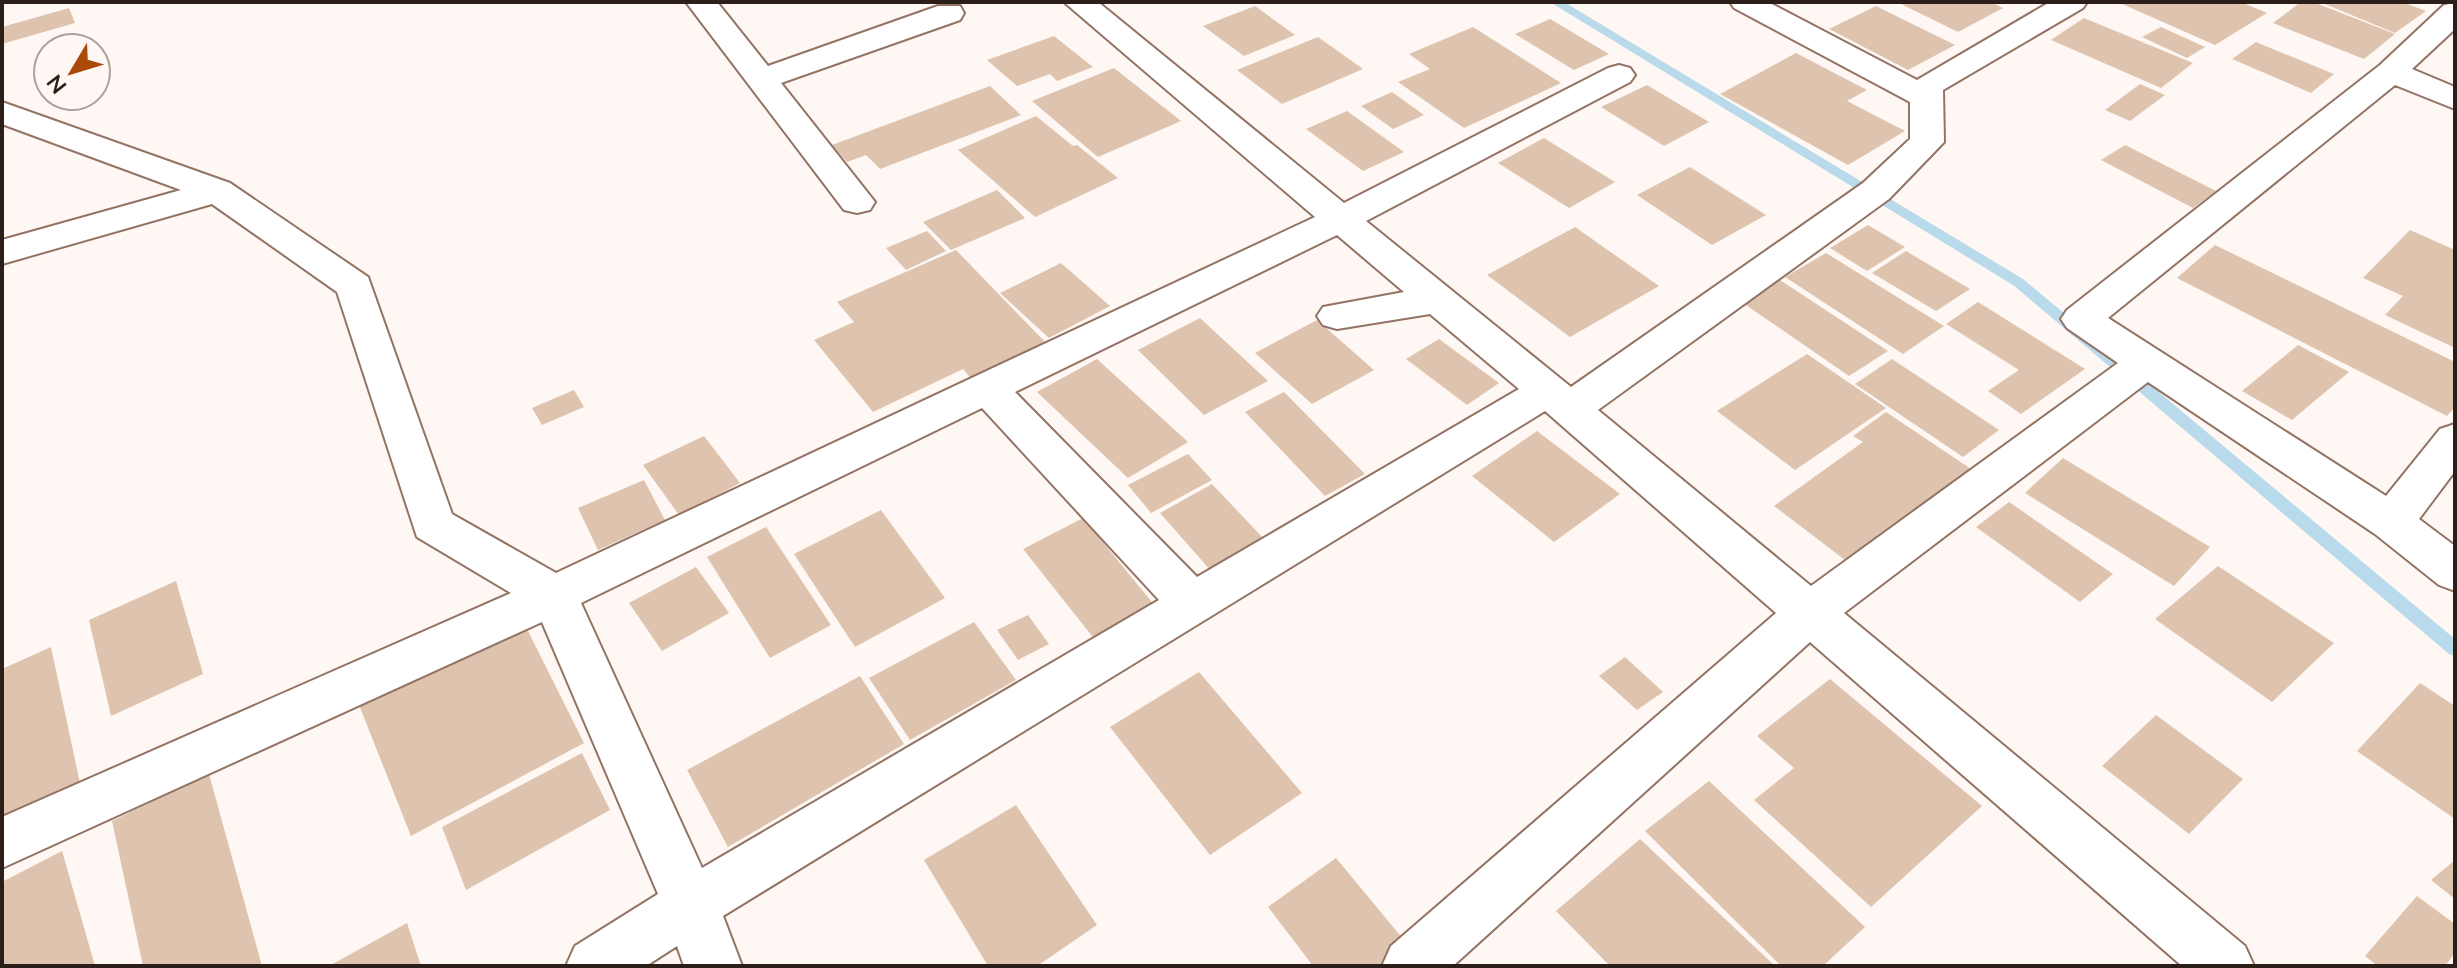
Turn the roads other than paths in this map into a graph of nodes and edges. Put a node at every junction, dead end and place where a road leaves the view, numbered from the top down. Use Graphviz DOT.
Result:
graph roads {
  1 [pos="701,2"];
  2 [pos="1079,2"];
  3 [pos="1745,2"];
  4 [pos="2072,2"];
  5 [pos="2455,12"];
  6 [pos="949,13"];
  7 [pos="2391,72"];
  8 [pos="1619,75"];
  9 [pos="761,79"];
  10 [pos="1929,99"];
  11 [pos="2455,99"];
  12 [pos="2,112"];
  13 [pos="217,191"];
  14 [pos="857,202"];
  15 [pos="1341,219"];
  16 [pos="2,252"];
  17 [pos="1437,300"];
  18 [pos="1337,316"];
  19 [pos="2134,372"];
  20 [pos="987,388"];
  21 [pos="1558,400"];
  22 [pos="2455,440"];
  23 [pos="2391,522"];
  24 [pos="2455,572"];
  25 [pos="554,595"];
  26 [pos="1193,604"];
  27 [pos="1810,612"];
  28 [pos="2,843"];
  29 [pos="691,905"];
  30 [pos="595,966"];
  31 [pos="713,966"];
  32 [pos="1411,966"];
  33 [pos="2225,966"];
  1 -- 9 [label="street"];
  2 -- 15 [label="street"];
  3 -- 10 [label="street"];
  4 -- 10 [label="street"];
  5 -- 7 [label="street"];
  6 -- 9 [label="street"];
  7 -- 11 [label="street"];
  7 -- 19 [label="street"];
  8 -- 15 [label="street"];
  9 -- 14 [label="street"];
  10 -- 21 [label="street"];
  12 -- 13 [label="street"];
  13 -- 16 [label="street"];
  13 -- 25 [label="street"];
  15 -- 17 [label="street"];
  15 -- 20 [label="street"];
  17 -- 18 [label="street"];
  17 -- 21 [label="street"];
  19 -- 23 [label="street"];
  19 -- 27 [label="street"];
  20 -- 25 [label="street"];
  20 -- 26 [label="street"];
  21 -- 26 [label="street"];
  21 -- 27 [label="street"];
  22 -- 23 [label="street"];
  23 -- 24 [label="street"];
  25 -- 28 [label="street"];
  25 -- 29 [label="street"];
  26 -- 29 [label="street"];
  27 -- 32 [label="street"];
  27 -- 33 [label="street"];
  29 -- 30 [label="street"];
  29 -- 31 [label="street"];
}
